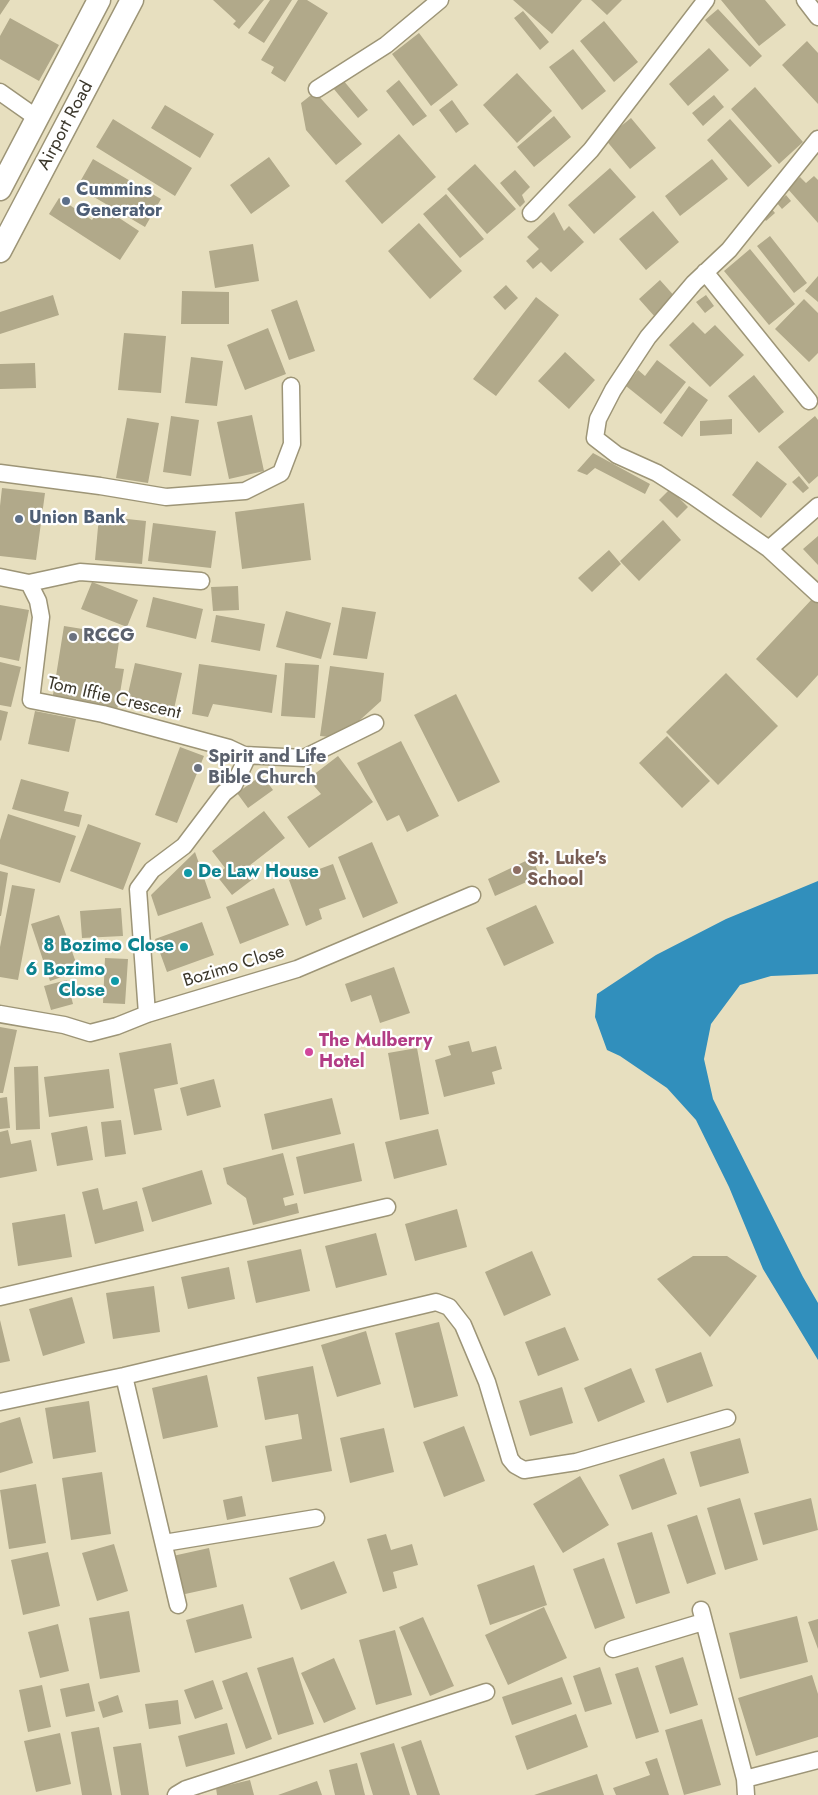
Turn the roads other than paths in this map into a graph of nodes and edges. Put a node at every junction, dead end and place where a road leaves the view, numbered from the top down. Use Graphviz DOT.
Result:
graph roads {
  1 [pos="99,0"];
  2 [pos="132,0"];
  3 [pos="440,0"];
  4 [pos="706,0"];
  5 [pos="805,0"];
  6 [pos="818,17"];
  7 [pos="317,89"];
  8 [pos="0,92"];
  9 [pos="37,118"];
  10 [pos="818,139"];
  11 [pos="0,189"];
  12 [pos="531,213"];
  13 [pos="0,251"];
  14 [pos="705,272"];
  15 [pos="291,386"];
  16 [pos="809,401"];
  17 [pos="0,473"];
  18 [pos="818,506"];
  19 [pos="769,549"];
  20 [pos="0,578"];
  21 [pos="202,581"];
  22 [pos="30,583"];
  23 [pos="818,594"];
  24 [pos="375,723"];
  25 [pos="244,755"];
  26 [pos="472,895"];
  27 [pos="0,1014"];
  28 [pos="147,1014"];
  29 [pos="387,1207"];
  30 [pos="0,1297"];
  31 [pos="124,1376"];
  32 [pos="0,1402"];
  33 [pos="727,1418"];
  34 [pos="316,1518"];
  35 [pos="164,1543"];
  36 [pos="178,1605"];
  37 [pos="613,1649"];
  38 [pos="486,1692"];
  39 [pos="818,1760"];
  40 [pos="746,1787"];
  41 [pos="176,1795"];
  1 -- 9 [label="main road, Airport Road"];
  2 -- 13 [label="main road, Airport Road"];
  3 -- 7 [label="street"];
  4 -- 12 [label="street"];
  5 -- 6 [label="street"];
  8 -- 9 [label="street"];
  9 -- 11 [label="main road, Airport Road"];
  10 -- 14 [label="street"];
  14 -- 16 [label="street"];
  14 -- 19 [label="street"];
  15 -- 17 [label="street"];
  18 -- 19 [label="street"];
  19 -- 23 [label="street"];
  20 -- 22 [label="street"];
  21 -- 22 [label="street"];
  22 -- 25 [label="street, Tom Iffie Crescent"];
  24 -- 25 [label="street, Tom Iffie Crescent"];
  25 -- 28 [label="street"];
  26 -- 28 [label="street, Bozimo Close"];
  27 -- 28 [label="street, Bozimo Close"];
  29 -- 30 [label="street"];
  31 -- 32 [label="street"];
  31 -- 33 [label="street"];
  31 -- 35 [label="street"];
  34 -- 35 [label="street"];
  35 -- 36 [label="street"];
  37 -- 40 [label="street"];
  38 -- 41 [label="street"];
  39 -- 40 [label="street"];
}
